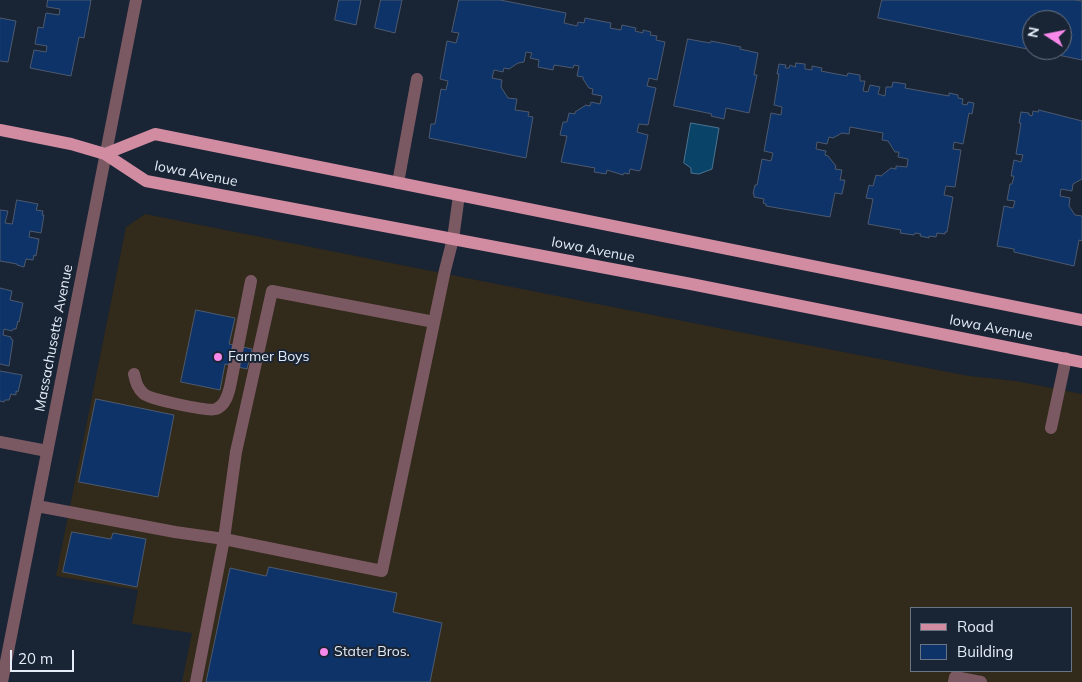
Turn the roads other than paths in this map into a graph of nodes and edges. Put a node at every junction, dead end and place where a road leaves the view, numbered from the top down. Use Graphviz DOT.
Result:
graph roads {
  1 [pos="136,0"];
  2 [pos="417,79"];
  3 [pos="0,130"];
  4 [pos="105,154"];
  5 [pos="398,183"];
  6 [pos="459,195"];
  7 [pos="453,239"];
  8 [pos="251,281"];
  9 [pos="1082,320"];
  10 [pos="434,322"];
  11 [pos="1066,358"];
  12 [pos="1082,362"];
  13 [pos="134,374"];
  14 [pos="1051,428"];
  15 [pos="0,442"];
  16 [pos="47,451"];
  17 [pos="36,506"];
  18 [pos="224,539"];
  19 [pos="2,682"];
  20 [pos="196,682"];
  21 [pos="954,682"];
  22 [pos="982,682"];
  1 -- 4 [label="street, Massachusetts Avenue"];
  2 -- 5 [label="street"];
  3 -- 4 [label="main road, Iowa Avenue"];
  4 -- 5 [label="main road, Iowa Avenue"];
  4 -- 7 [label="main road, Iowa Avenue"];
  4 -- 16 [label="street, Massachusetts Avenue"];
  5 -- 6 [label="main road, Iowa Avenue"];
  6 -- 7 [label="street"];
  6 -- 9 [label="main road, Iowa Avenue"];
  7 -- 10 [label="street"];
  7 -- 11 [label="main road, Iowa Avenue"];
  8 -- 13 [label="street"];
  10 -- 18 [label="street"];
  10 -- 18 [label="street"];
  11 -- 12 [label="main road, Iowa Avenue"];
  11 -- 14 [label="street"];
  15 -- 16 [label="street"];
  16 -- 17 [label="street, Massachusetts Avenue"];
  17 -- 18 [label="street"];
  17 -- 19 [label="street, Massachusetts Avenue"];
  18 -- 20 [label="street"];
  21 -- 22 [label="street"];
}
